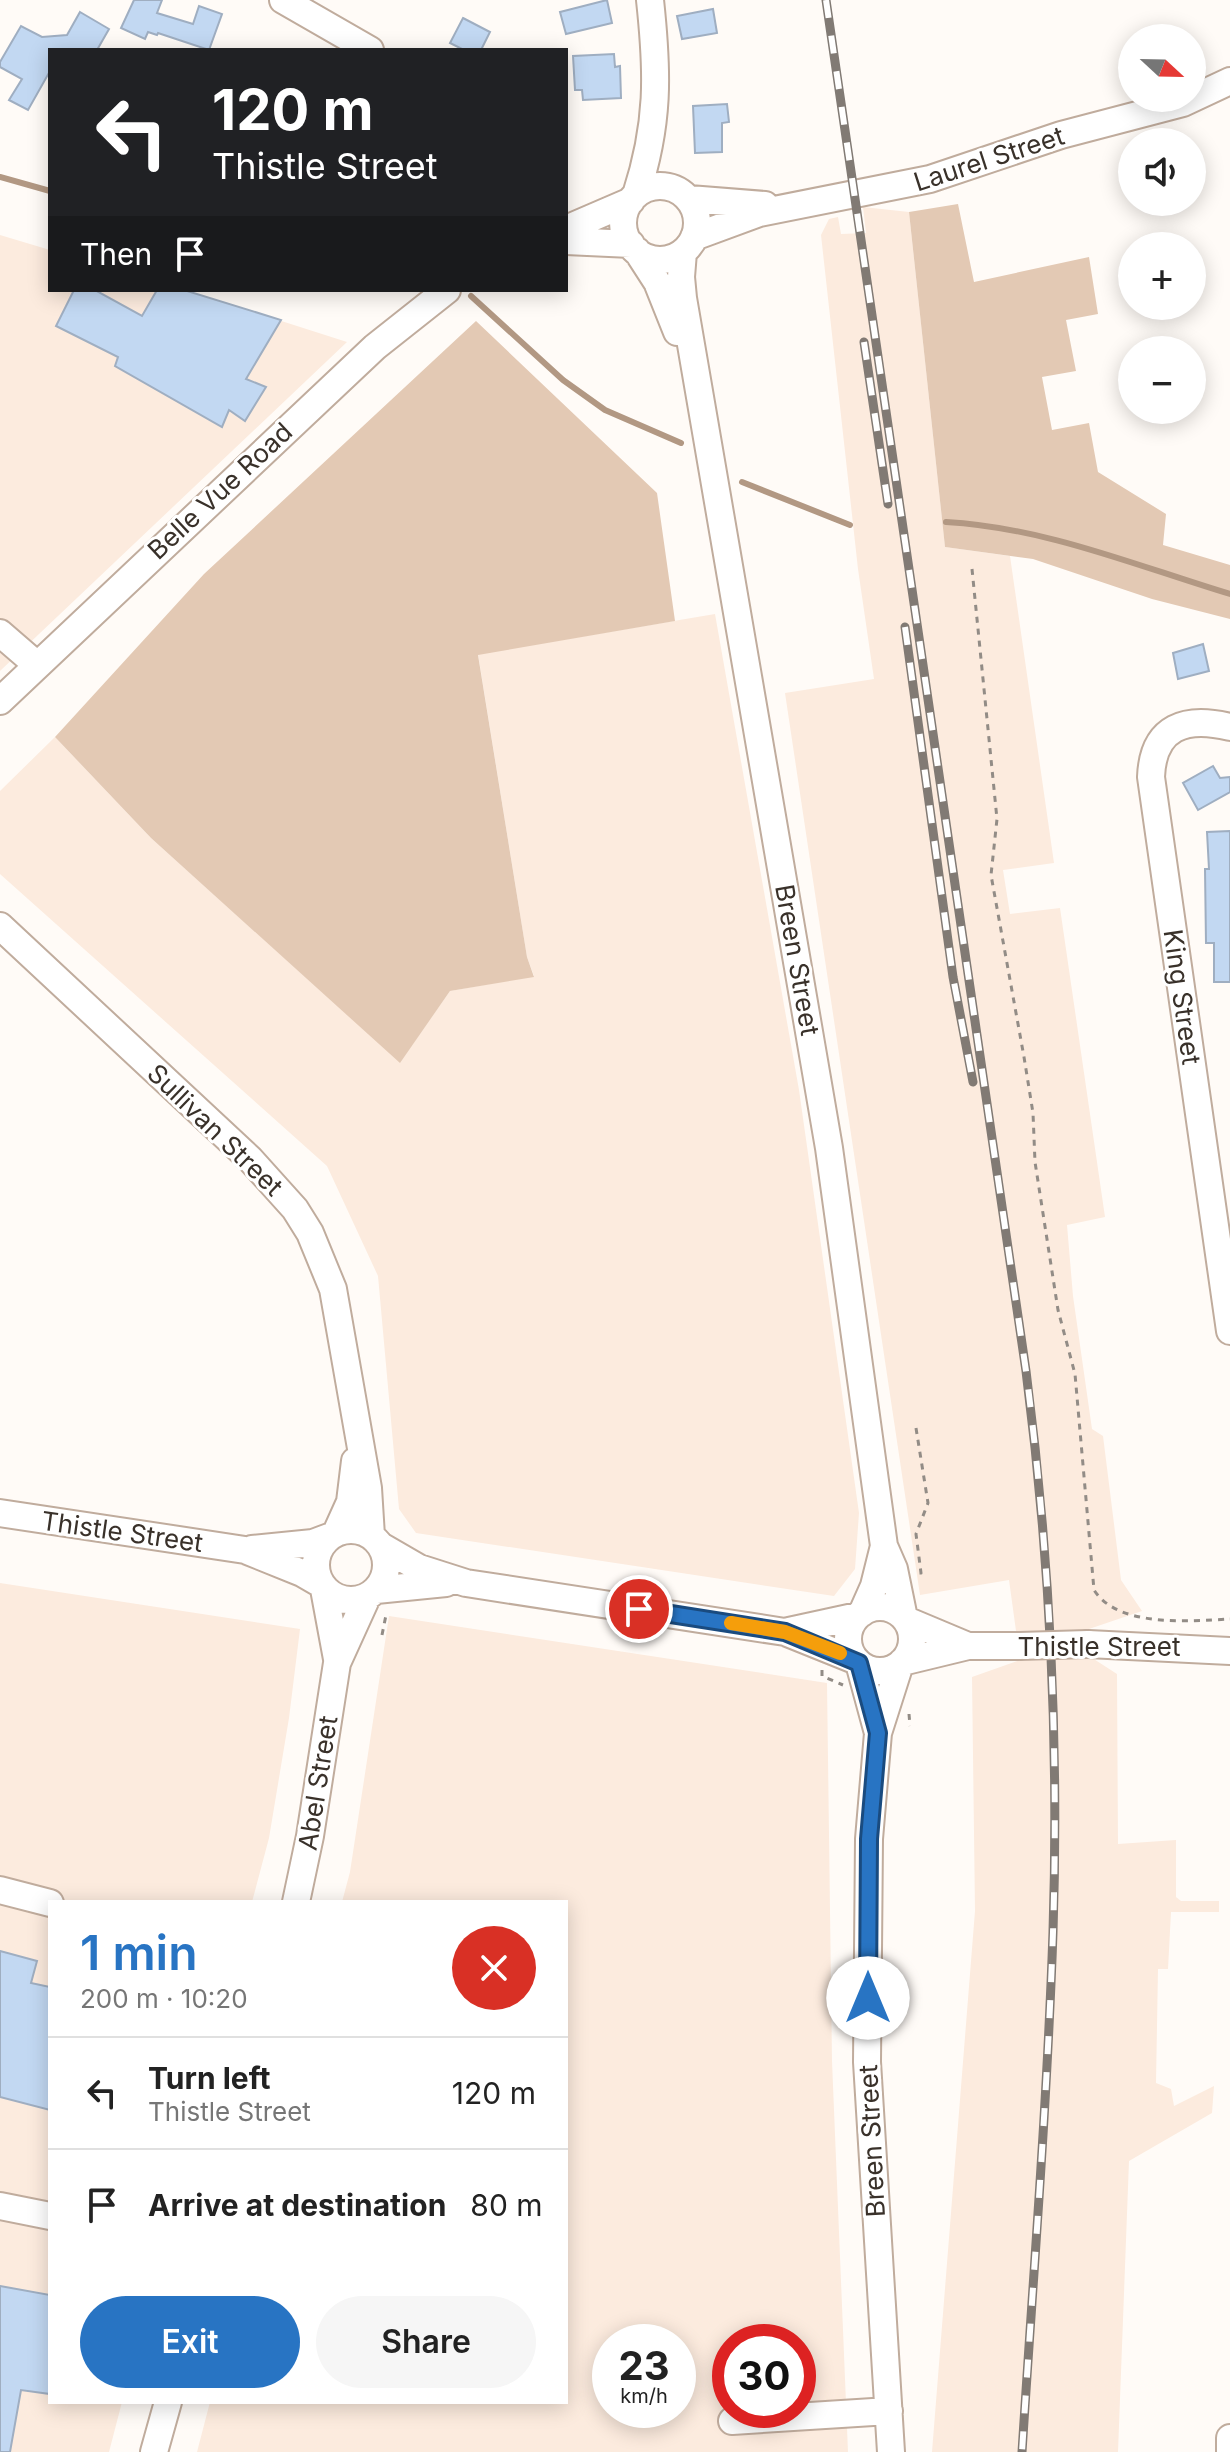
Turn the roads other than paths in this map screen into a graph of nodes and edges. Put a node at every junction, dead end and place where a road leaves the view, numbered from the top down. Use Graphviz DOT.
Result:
graph roads {
  1 [pos="283,0"];
  2 [pos="650,0"];
  3 [pos="367,48"];
  4 [pos="1230,81"];
  5 [pos="1206,92"];
  6 [pos="1206,104"];
  7 [pos="1230,106"];
  8 [pos="1149,112"];
  9 [pos="655,120"];
  10 [pos="679,193"];
  11 [pos="633,198"];
  12 [pos="792,205"];
  13 [pos="568,228"];
  14 [pos="568,241"];
  15 [pos="689,244"];
  16 [pos="634,248"];
  17 [pos="444,292"];
  18 [pos="696,376"];
  19 [pos="0,633"];
  20 [pos="37,665"];
  21 [pos="0,701"];
  22 [pos="1230,727"];
  23 [pos="0,926"];
  24 [pos="1230,1331"];
  25 [pos="357,1430"];
  26 [pos="0,1513"];
  27 [pos="333,1535"];
  28 [pos="376,1541"];
  29 [pos="884,1546"];
  30 [pos="245,1550"];
  31 [pos="466,1583"];
  32 [pos="322,1587"];
  33 [pos="376,1601"];
  34 [pos="860,1614"];
  35 [pos="905,1619"];
  36 [pos="785,1632"];
  37 [pos="968,1646"];
  38 [pos="1230,1651"];
  39 [pos="858,1662"];
  40 [pos="337,1663"];
  41 [pos="901,1663"];
  42 [pos="878,1733"];
  43 [pos="0,1890"];
  44 [pos="296,1900"];
  45 [pos="48,1902"];
  46 [pos="0,2206"];
  47 [pos="48,2216"];
  48 [pos="167,2404"];
  49 [pos="889,2411"];
  50 [pos="816,2416"];
  51 [pos="1230,2438"];
  52 [pos="154,2452"];
  53 [pos="891,2452"];
  54 [pos="1230,2452"];
  1 -- 3 [label="street"];
  2 -- 9 [label="street"];
  4 -- 5 [label="street, Laurel Street"];
  6 -- 7 [label="street, Laurel Street"];
  8 -- 12 [label="street, Laurel Street"];
  9 -- 10 [label="street"];
  9 -- 11 [label="street"];
  10 -- 11 [label="street"];
  10 -- 12 [label="street, Laurel Street"];
  10 -- 15 [label="street"];
  11 -- 13 [label="street"];
  11 -- 16 [label="street"];
  12 -- 15 [label="street, Laurel Street"];
  14 -- 16 [label="street"];
  15 -- 16 [label="street"];
  15 -- 18 [label="street, Breen Street"];
  16 -- 18 [label="street, Breen Street"];
  17 -- 20 [label="street, Belle Vue Road"];
  18 -- 29 [label="street, Breen Street"];
  19 -- 20 [label="street"];
  20 -- 21 [label="street, Belle Vue Road"];
  22 -- 24 [label="street, King Street"];
  23 -- 25 [label="street, Sullivan Street"];
  25 -- 27 [label="street, Sullivan Street"];
  25 -- 28 [label="street, Sullivan Street"];
  26 -- 30 [label="street, Thistle Street"];
  27 -- 28 [label="street"];
  27 -- 30 [label="street, Thistle Street"];
  27 -- 32 [label="street"];
  28 -- 31 [label="street"];
  28 -- 33 [label="street"];
  29 -- 34 [label="street, Breen Street"];
  29 -- 35 [label="street, Breen Street"];
  30 -- 32 [label="street, Thistle Street"];
  31 -- 33 [label="street"];
  31 -- 36 [label="street"];
  32 -- 33 [label="street"];
  32 -- 40 [label="street, Abel Street"];
  33 -- 40 [label="street, Abel Street"];
  34 -- 35 [label="street"];
  34 -- 36 [label="street"];
  34 -- 39 [label="street"];
  35 -- 37 [label="street, Thistle Street"];
  35 -- 41 [label="street"];
  36 -- 39 [label="street"];
  37 -- 38 [label="street, Thistle Street, bridge"];
  37 -- 41 [label="street, Thistle Street"];
  39 -- 41 [label="street"];
  39 -- 42 [label="street, Breen Street"];
  40 -- 44 [label="street, Abel Street"];
  41 -- 42 [label="street, Breen Street"];
  42 -- 49 [label="street, Breen Street"];
  43 -- 45 [label="street"];
  46 -- 47 [label="street"];
  48 -- 52 [label="street"];
  49 -- 50 [label="street"];
  49 -- 53 [label="street, Breen Street"];
  51 -- 54 [label="street"];
}
